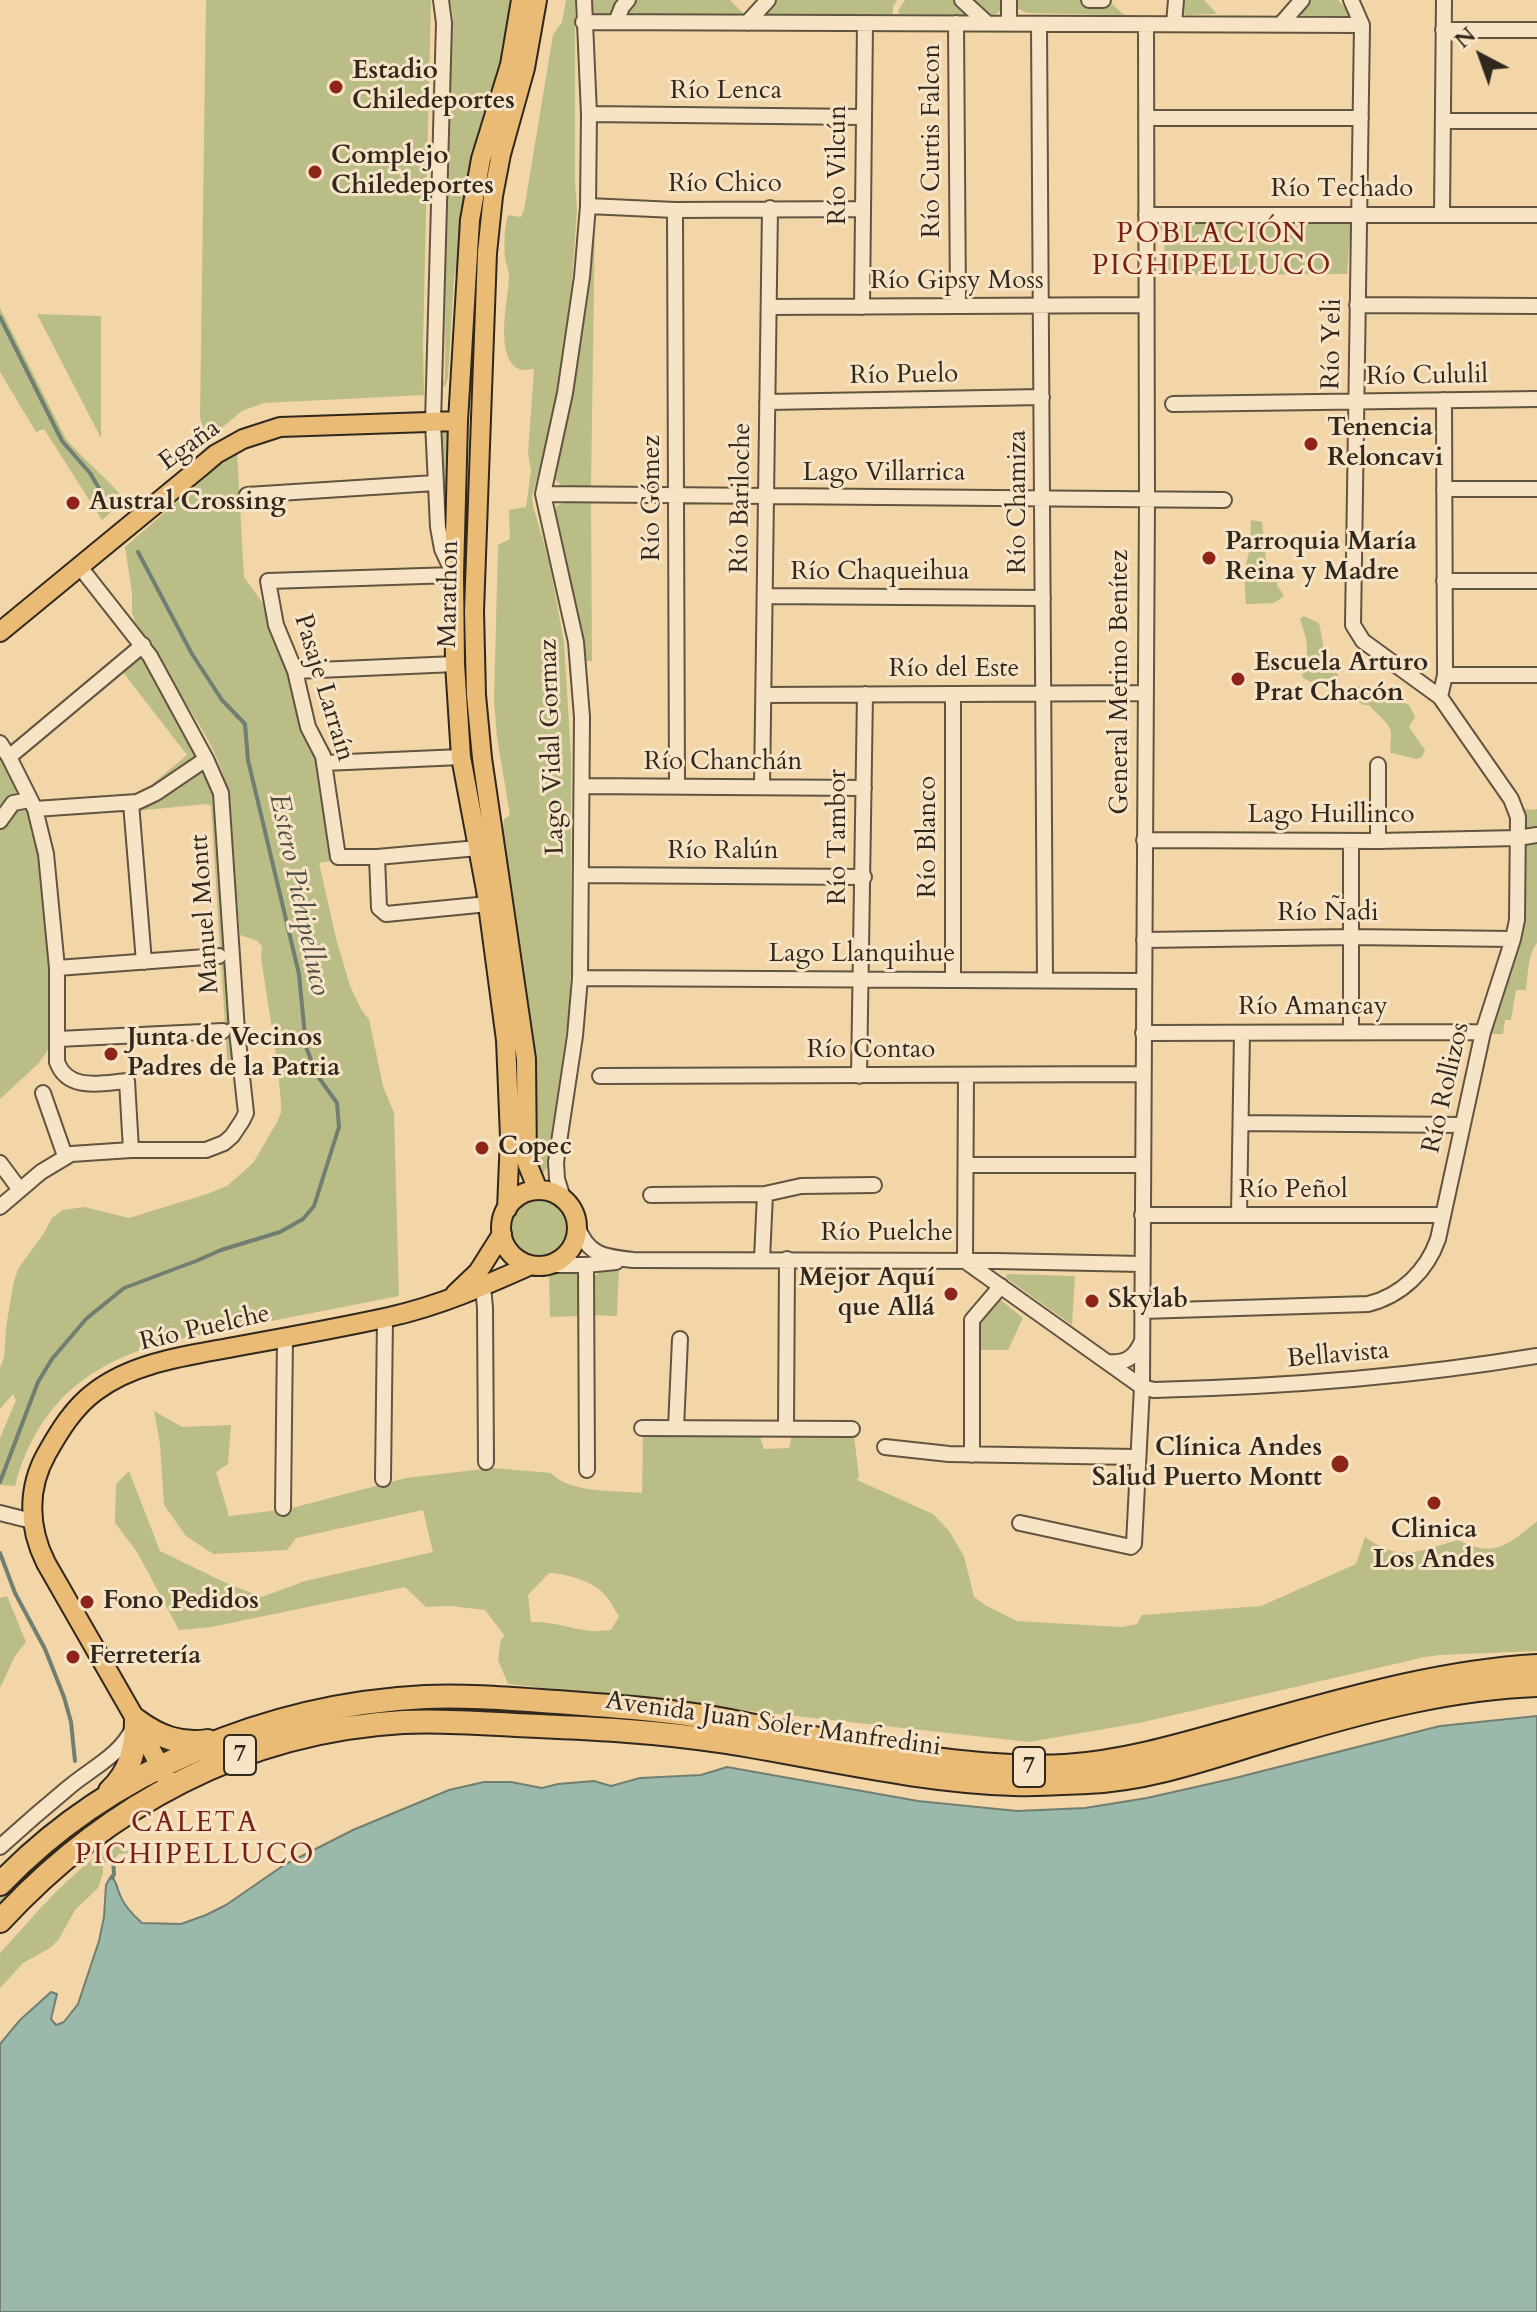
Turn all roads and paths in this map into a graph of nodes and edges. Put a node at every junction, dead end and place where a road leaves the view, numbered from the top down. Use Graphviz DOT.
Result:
graph roads {
  1 [pos="441,0"];
  2 [pos="521,0"];
  3 [pos="537,0"];
  4 [pos="584,0"];
  5 [pos="628,0"];
  6 [pos="768,0"];
  7 [pos="962,0"];
  8 [pos="1009,0"];
  9 [pos="1089,0"];
  10 [pos="1103,0"];
  11 [pos="1176,0"];
  12 [pos="1302,0"];
  13 [pos="1351,0"];
  14 [pos="1444,0"];
  15 [pos="583,22"];
  16 [pos="616,22"];
  17 [pos="747,23"];
  18 [pos="865,23"];
  19 [pos="956,23"];
  20 [pos="987,23"];
  21 [pos="1009,23"];
  22 [pos="1039,24"];
  23 [pos="1146,24"];
  24 [pos="1174,24"];
  25 [pos="1281,24"];
  26 [pos="1362,25"];
  27 [pos="1537,28"];
  28 [pos="1443,30"];
  29 [pos="589,114"];
  30 [pos="863,117"];
  31 [pos="1146,118"];
  32 [pos="1361,118"];
  33 [pos="1443,121"];
  34 [pos="1537,121"];
  35 [pos="588,206"];
  36 [pos="770,208"];
  37 [pos="862,209"];
  38 [pos="675,210"];
  39 [pos="1442,214"];
  40 [pos="1146,215"];
  41 [pos="1359,215"];
  42 [pos="1537,215"];
  43 [pos="1146,305"];
  44 [pos="1357,305"];
  45 [pos="958,306"];
  46 [pos="1041,306"];
  47 [pos="1537,306"];
  48 [pos="769,307"];
  49 [pos="862,307"];
  50 [pos="482,394"];
  51 [pos="1042,397"];
  52 [pos="1537,399"];
  53 [pos="1444,400"];
  54 [pos="767,402"];
  55 [pos="1356,402"];
  56 [pos="1173,404"];
  57 [pos="458,421"];
  58 [pos="433,422"];
  59 [pos="481,446"];
  60 [pos="435,483"];
  61 [pos="1444,489"];
  62 [pos="1537,489"];
  63 [pos="543,494"];
  64 [pos="247,495"];
  65 [pos="677,496"];
  66 [pos="766,497"];
  67 [pos="1042,499"];
  68 [pos="1147,500"];
  69 [pos="1224,500"];
  70 [pos="80,567"];
  71 [pos="454,575"];
  72 [pos="1444,581"];
  73 [pos="1537,581"];
  74 [pos="765,596"];
  75 [pos="1043,598"];
  76 [pos="0,632"];
  77 [pos="1363,641"];
  78 [pos="143,645"];
  79 [pos="455,664"];
  80 [pos="295,671"];
  81 [pos="1445,675"];
  82 [pos="1537,675"];
  83 [pos="1043,693"];
  84 [pos="1145,693"];
  85 [pos="865,694"];
  86 [pos="953,694"];
  87 [pos="764,695"];
  88 [pos="1440,697"];
  89 [pos="0,743"];
  90 [pos="9,757"];
  91 [pos="461,757"];
  92 [pos="206,759"];
  93 [pos="324,763"];
  94 [pos="1378,765"];
  95 [pos="582,786"];
  96 [pos="677,786"];
  97 [pos="762,787"];
  98 [pos="864,788"];
  99 [pos="131,803"];
  100 [pos="33,804"];
  101 [pos="0,821"];
  102 [pos="1537,835"];
  103 [pos="1518,838"];
  104 [pos="1144,840"];
  105 [pos="1351,841"];
  106 [pos="1378,841"];
  107 [pos="478,848"];
  108 [pos="377,857"];
  109 [pos="582,875"];
  110 [pos="864,877"];
  111 [pos="488,904"];
  112 [pos="1350,937"];
  113 [pos="1513,939"];
  114 [pos="1144,940"];
  115 [pos="219,956"];
  116 [pos="144,962"];
  117 [pos="57,968"];
  118 [pos="580,978"];
  119 [pos="862,979"];
  120 [pos="953,980"];
  121 [pos="1045,980"];
  122 [pos="1143,981"];
  123 [pos="223,1031"];
  124 [pos="1351,1032"];
  125 [pos="1483,1032"];
  126 [pos="1143,1033"];
  127 [pos="1242,1033"];
  128 [pos="58,1039"];
  129 [pos="1143,1074"];
  130 [pos="966,1075"];
  131 [pos="600,1076"];
  132 [pos="859,1076"];
  133 [pos="43,1093"];
  134 [pos="1241,1123"];
  135 [pos="1462,1125"];
  136 [pos="131,1150"];
  137 [pos="65,1156"];
  138 [pos="556,1162"];
  139 [pos="0,1163"];
  140 [pos="966,1165"];
  141 [pos="1142,1165"];
  142 [pos="874,1185"];
  143 [pos="20,1190"];
  144 [pos="541,1190"];
  145 [pos="765,1194"];
  146 [pos="651,1195"];
  147 [pos="563,1198"];
  148 [pos="0,1207"];
  149 [pos="507,1209"];
  150 [pos="1142,1215"];
  151 [pos="1239,1215"];
  152 [pos="1443,1215"];
  153 [pos="577,1225"];
  154 [pos="502,1234"];
  155 [pos="762,1259"];
  156 [pos="787,1259"];
  157 [pos="633,1260"];
  158 [pos="965,1261"];
  159 [pos="1142,1264"];
  160 [pos="531,1265"];
  161 [pos="550,1265"];
  162 [pos="586,1265"];
  163 [pos="1001,1286"];
  164 [pos="483,1287"];
  165 [pos="441,1303"];
  166 [pos="1142,1311"];
  167 [pos="385,1318"];
  168 [pos="285,1337"];
  169 [pos="680,1339"];
  170 [pos="1142,1341"];
  171 [pos="1537,1356"];
  172 [pos="1107,1362"];
  173 [pos="1142,1387"];
  174 [pos="642,1428"];
  175 [pos="676,1428"];
  176 [pos="786,1428"];
  177 [pos="852,1429"];
  178 [pos="885,1447"];
  179 [pos="972,1455"];
  180 [pos="1137,1457"];
  181 [pos="486,1462"];
  182 [pos="587,1470"];
  183 [pos="383,1479"];
  184 [pos="283,1508"];
  185 [pos="0,1513"];
  186 [pos="32,1521"];
  187 [pos="1020,1523"];
  188 [pos="1537,1666"];
  189 [pos="1537,1685"];
  190 [pos="136,1720"];
  191 [pos="225,1738"];
  192 [pos="165,1777"];
  193 [pos="102,1799"];
  194 [pos="0,1847"];
  195 [pos="0,1884"];
  196 [pos="0,1921"];
  1 -- 58 [label="street, Marathon"];
  2 -- 57 [label="main road, Marathon"];
  3 -- 50 [label="main road, Marathon"];
  4 -- 15 [label="street, Lago Vidal Gormaz"];
  5 -- 16 [label="street"];
  6 -- 17 [label="street"];
  7 -- 20 [label="street"];
  8 -- 21 [label="street"];
  9 -- 10 [label="street"];
  11 -- 24 [label="street"];
  12 -- 25 [label="street"];
  13 -- 26 [label="street, Río Yeli"];
  14 -- 28 [label="street"];
  15 -- 16 [label="street"];
  15 -- 29 [label="street, Lago Vidal Gormaz"];
  16 -- 17 [label="street"];
  17 -- 18 [label="street"];
  18 -- 19 [label="street"];
  18 -- 30 [label="street, Río Vilcún"];
  19 -- 20 [label="street"];
  19 -- 45 [label="street, Río Curtis Falcon"];
  20 -- 21 [label="street"];
  21 -- 22 [label="street"];
  22 -- 23 [label="street"];
  22 -- 46 [label="street, Río Chamiza"];
  23 -- 24 [label="street"];
  23 -- 31 [label="street, General Merino Benítez"];
  24 -- 25 [label="street"];
  25 -- 26 [label="street"];
  26 -- 32 [label="street, Río Yeli"];
  27 -- 28 [label="street"];
  28 -- 33 [label="street"];
  29 -- 30 [label="street, Río Lenca"];
  29 -- 35 [label="street, Lago Vidal Gormaz"];
  30 -- 37 [label="street, Río Vilcún"];
  31 -- 32 [label="street"];
  31 -- 40 [label="street, General Merino Benítez"];
  32 -- 41 [label="street, Río Yeli"];
  33 -- 34 [label="street"];
  33 -- 39 [label="street"];
  35 -- 38 [label="street, Río Chico"];
  35 -- 63 [label="street, Lago Vidal Gormaz"];
  36 -- 37 [label="street, Río Chico"];
  36 -- 38 [label="street, Río Chico"];
  36 -- 48 [label="street, Río Bariloche"];
  37 -- 49 [label="street, Río Vilcún"];
  38 -- 65 [label="street, Río Gómez"];
  39 -- 41 [label="street, Río Techado"];
  39 -- 42 [label="street, Río Techado"];
  40 -- 41 [label="street, Río Techado"];
  40 -- 43 [label="street, General Merino Benítez"];
  41 -- 44 [label="street, Río Yeli"];
  43 -- 46 [label="street, Río Gipsy Moss"];
  43 -- 68 [label="street, General Merino Benítez"];
  44 -- 47 [label="street"];
  44 -- 55 [label="street, Río Yeli"];
  45 -- 46 [label="street, Río Gipsy Moss"];
  45 -- 49 [label="street, Río Gipsy Moss"];
  46 -- 51 [label="street, Río Chamiza"];
  48 -- 49 [label="street, Río Gipsy Moss"];
  48 -- 54 [label="street, Río Bariloche"];
  50 -- 57 [label="main road"];
  50 -- 59 [label="main road, Marathon"];
  51 -- 54 [label="street, Río Puelo"];
  51 -- 67 [label="street, Río Chamiza"];
  52 -- 53 [label="street, Río Cululil"];
  53 -- 55 [label="street, Río Cululil"];
  53 -- 61 [label="street"];
  54 -- 66 [label="street, Río Bariloche"];
  55 -- 56 [label="street, Río Cululil"];
  55 -- 77 [label="street, Río Yeli"];
  57 -- 58 [label="main road, Egaña"];
  57 -- 59 [label="main road"];
  57 -- 71 [label="main road, Marathon"];
  58 -- 60 [label="street, Marathon"];
  58 -- 70 [label="main road, Egaña"];
  59 -- 144 [label="main road, Marathon"];
  60 -- 64 [label="street"];
  60 -- 71 [label="street, Marathon"];
  61 -- 62 [label="street"];
  61 -- 72 [label="street"];
  63 -- 65 [label="street, Lago Villarrica"];
  63 -- 95 [label="street, Lago Vidal Gormaz"];
  65 -- 66 [label="street, Lago Villarrica"];
  65 -- 96 [label="street, Río Gómez"];
  66 -- 67 [label="street, Lago Villarrica"];
  66 -- 74 [label="street, Río Bariloche"];
  67 -- 68 [label="street, Lago Villarrica"];
  67 -- 75 [label="street, Río Chamiza"];
  68 -- 69 [label="street, Lago Villarrica"];
  68 -- 84 [label="street, General Merino Benítez"];
  70 -- 76 [label="main road, Egaña"];
  70 -- 78 [label="street, Manuel Montt"];
  71 -- 79 [label="main road, Marathon"];
  71 -- 80 [label="street, Pasaje Larraín"];
  72 -- 73 [label="street"];
  72 -- 81 [label="street"];
  74 -- 75 [label="street, Río Chaqueihua"];
  74 -- 87 [label="street, Río Bariloche"];
  75 -- 83 [label="street, Río Chamiza"];
  77 -- 88 [label="street, Río Rollizos"];
  78 -- 90 [label="street"];
  78 -- 92 [label="street, Manuel Montt"];
  79 -- 80 [label="street"];
  79 -- 91 [label="main road, Marathon"];
  80 -- 93 [label="street, Pasaje Larraín"];
  81 -- 82 [label="street"];
  81 -- 88 [label="street"];
  83 -- 84 [label="street, Río del Este"];
  83 -- 86 [label="street, Río del Este"];
  83 -- 121 [label="street, Río Chamiza"];
  84 -- 104 [label="street, General Merino Benítez"];
  85 -- 86 [label="street, Río del Este"];
  85 -- 87 [label="street, Río del Este"];
  85 -- 98 [label="street, Río Tambor"];
  86 -- 120 [label="street, Río Blanco"];
  87 -- 97 [label="street, Río Bariloche"];
  88 -- 103 [label="street, Río Rollizos"];
  89 -- 90 [label="street"];
  90 -- 100 [label="street"];
  91 -- 93 [label="street"];
  91 -- 107 [label="main road, Marathon"];
  92 -- 99 [label="street"];
  92 -- 136 [label="street, Manuel Montt"];
  93 -- 108 [label="street, Pasaje Larraín"];
  94 -- 106 [label="street"];
  95 -- 96 [label="street, Río Chanchán"];
  95 -- 109 [label="street, Lago Vidal Gormaz"];
  96 -- 97 [label="street, Río Chanchán"];
  97 -- 98 [label="street, Río Chanchán"];
  98 -- 110 [label="street, Río Tambor"];
  99 -- 100 [label="street"];
  99 -- 116 [label="street"];
  100 -- 101 [label="street"];
  100 -- 117 [label="street"];
  102 -- 103 [label="street, Lago Huillinco"];
  103 -- 106 [label="street, Lago Huillinco"];
  103 -- 113 [label="street, Río Rollizos"];
  104 -- 105 [label="street, Lago Huillinco"];
  104 -- 114 [label="street, General Merino Benítez"];
  105 -- 106 [label="street, Lago Huillinco"];
  105 -- 112 [label="street"];
  107 -- 108 [label="street"];
  107 -- 111 [label="main road, Marathon"];
  108 -- 111 [label="street"];
  109 -- 110 [label="street, Río Ralún"];
  109 -- 118 [label="street, Lago Vidal Gormaz"];
  110 -- 119 [label="street, Río Tambor"];
  111 -- 149 [label="main road, Marathon"];
  112 -- 113 [label="street, Río Ñadi"];
  112 -- 114 [label="street, Río Ñadi"];
  112 -- 124 [label="street"];
  113 -- 125 [label="street, Río Rollizos"];
  114 -- 122 [label="street, General Merino Benítez"];
  115 -- 116 [label="street"];
  116 -- 117 [label="street"];
  117 -- 128 [label="street"];
  118 -- 119 [label="street, Lago Llanquihue"];
  118 -- 138 [label="street, Lago Vidal Gormaz"];
  119 -- 120 [label="street, Lago Llanquihue"];
  119 -- 132 [label="street, Río Tambor"];
  120 -- 121 [label="street, Lago Llanquihue"];
  121 -- 122 [label="street, Lago Llanquihue"];
  122 -- 126 [label="street, General Merino Benítez"];
  123 -- 128 [label="street"];
  124 -- 125 [label="street, Río Amancay"];
  124 -- 127 [label="street, Río Amancay"];
  125 -- 135 [label="street, Río Rollizos"];
  126 -- 127 [label="street, Río Amancay"];
  126 -- 129 [label="street, General Merino Benítez"];
  127 -- 134 [label="street"];
  128 -- 136 [label="street"];
  129 -- 130 [label="street, Río Contao"];
  129 -- 141 [label="street, General Merino Benítez"];
  130 -- 132 [label="street, Río Contao"];
  130 -- 140 [label="street"];
  131 -- 132 [label="street, Río Contao"];
  133 -- 137 [label="street"];
  134 -- 135 [label="street"];
  134 -- 151 [label="street"];
  135 -- 152 [label="street, Río Rollizos"];
  136 -- 137 [label="street, Manuel Montt"];
  137 -- 143 [label="street, Manuel Montt"];
  138 -- 144 [label="street, Lago Vidal Gormaz"];
  138 -- 147 [label="street, Lago Vidal Gormaz"];
  139 -- 143 [label="street"];
  140 -- 141 [label="street"];
  140 -- 158 [label="street"];
  141 -- 150 [label="street, General Merino Benítez"];
  142 -- 145 [label="street"];
  143 -- 148 [label="street, Manuel Montt"];
  144 -- 147 [label="main road"];
  144 -- 149 [label="main road"];
  145 -- 146 [label="street"];
  145 -- 155 [label="street"];
  147 -- 153 [label="main road"];
  149 -- 154 [label="main road"];
  150 -- 151 [label="street, Río Peñol"];
  150 -- 159 [label="street, General Merino Benítez"];
  151 -- 152 [label="street, Río Peñol"];
  152 -- 166 [label="street, Río Rollizos"];
  153 -- 157 [label="street, Río Puelche"];
  153 -- 161 [label="main road"];
  154 -- 160 [label="main road"];
  154 -- 165 [label="main road, Río Puelche"];
  155 -- 156 [label="street, Río Puelche"];
  155 -- 157 [label="street, Río Puelche"];
  156 -- 158 [label="street, Río Puelche"];
  156 -- 176 [label="street"];
  157 -- 162 [label="street, Río Puelche"];
  158 -- 159 [label="street, Río Puelche"];
  158 -- 163 [label="street"];
  159 -- 166 [label="street, General Merino Benítez"];
  160 -- 161 [label="main road"];
  160 -- 164 [label="main road, Río Puelche"];
  161 -- 162 [label="street, Río Puelche"];
  162 -- 182 [label="street"];
  163 -- 172 [label="street"];
  163 -- 179 [label="street"];
  164 -- 165 [label="main road, Río Puelche"];
  164 -- 181 [label="street"];
  165 -- 167 [label="main road, Río Puelche"];
  166 -- 170 [label="street, General Merino Benítez"];
  167 -- 168 [label="main road, Río Puelche"];
  167 -- 183 [label="street"];
  168 -- 184 [label="street"];
  168 -- 186 [label="main road, Río Puelche"];
  169 -- 175 [label="street"];
  170 -- 172 [label="street"];
  170 -- 173 [label="street, General Merino Benítez"];
  171 -- 173 [label="street, Bellavista"];
  172 -- 173 [label="street"];
  173 -- 180 [label="street, General Merino Benítez"];
  174 -- 175 [label="street"];
  175 -- 176 [label="street"];
  176 -- 177 [label="street"];
  178 -- 179 [label="street"];
  179 -- 180 [label="street"];
  180 -- 187 [label="street, General Merino Benítez"];
  185 -- 186 [label="street"];
  186 -- 190 [label="main road, Río Puelche"];
  188 -- 191 [label="highway, Avenida Juan Soler Manfredini / 7"];
  189 -- 192 [label="highway, Avenida Juan Soler Manfredini / 7"];
  190 -- 191 [label="highway"];
  190 -- 192 [label="main road, Río Puelche"];
  190 -- 193 [label="highway"];
  190 -- 194 [label="street"];
  191 -- 192 [label="highway, Avenida Juan Soler Manfredini / 7"];
  192 -- 193 [label="highway, Avenida Juan Soler Manfredini / 7"];
  192 -- 196 [label="highway, Avenida Juan Soler Manfredini / 7"];
  193 -- 195 [label="highway, Avenida Juan Soler Manfredini / 7"];
}
